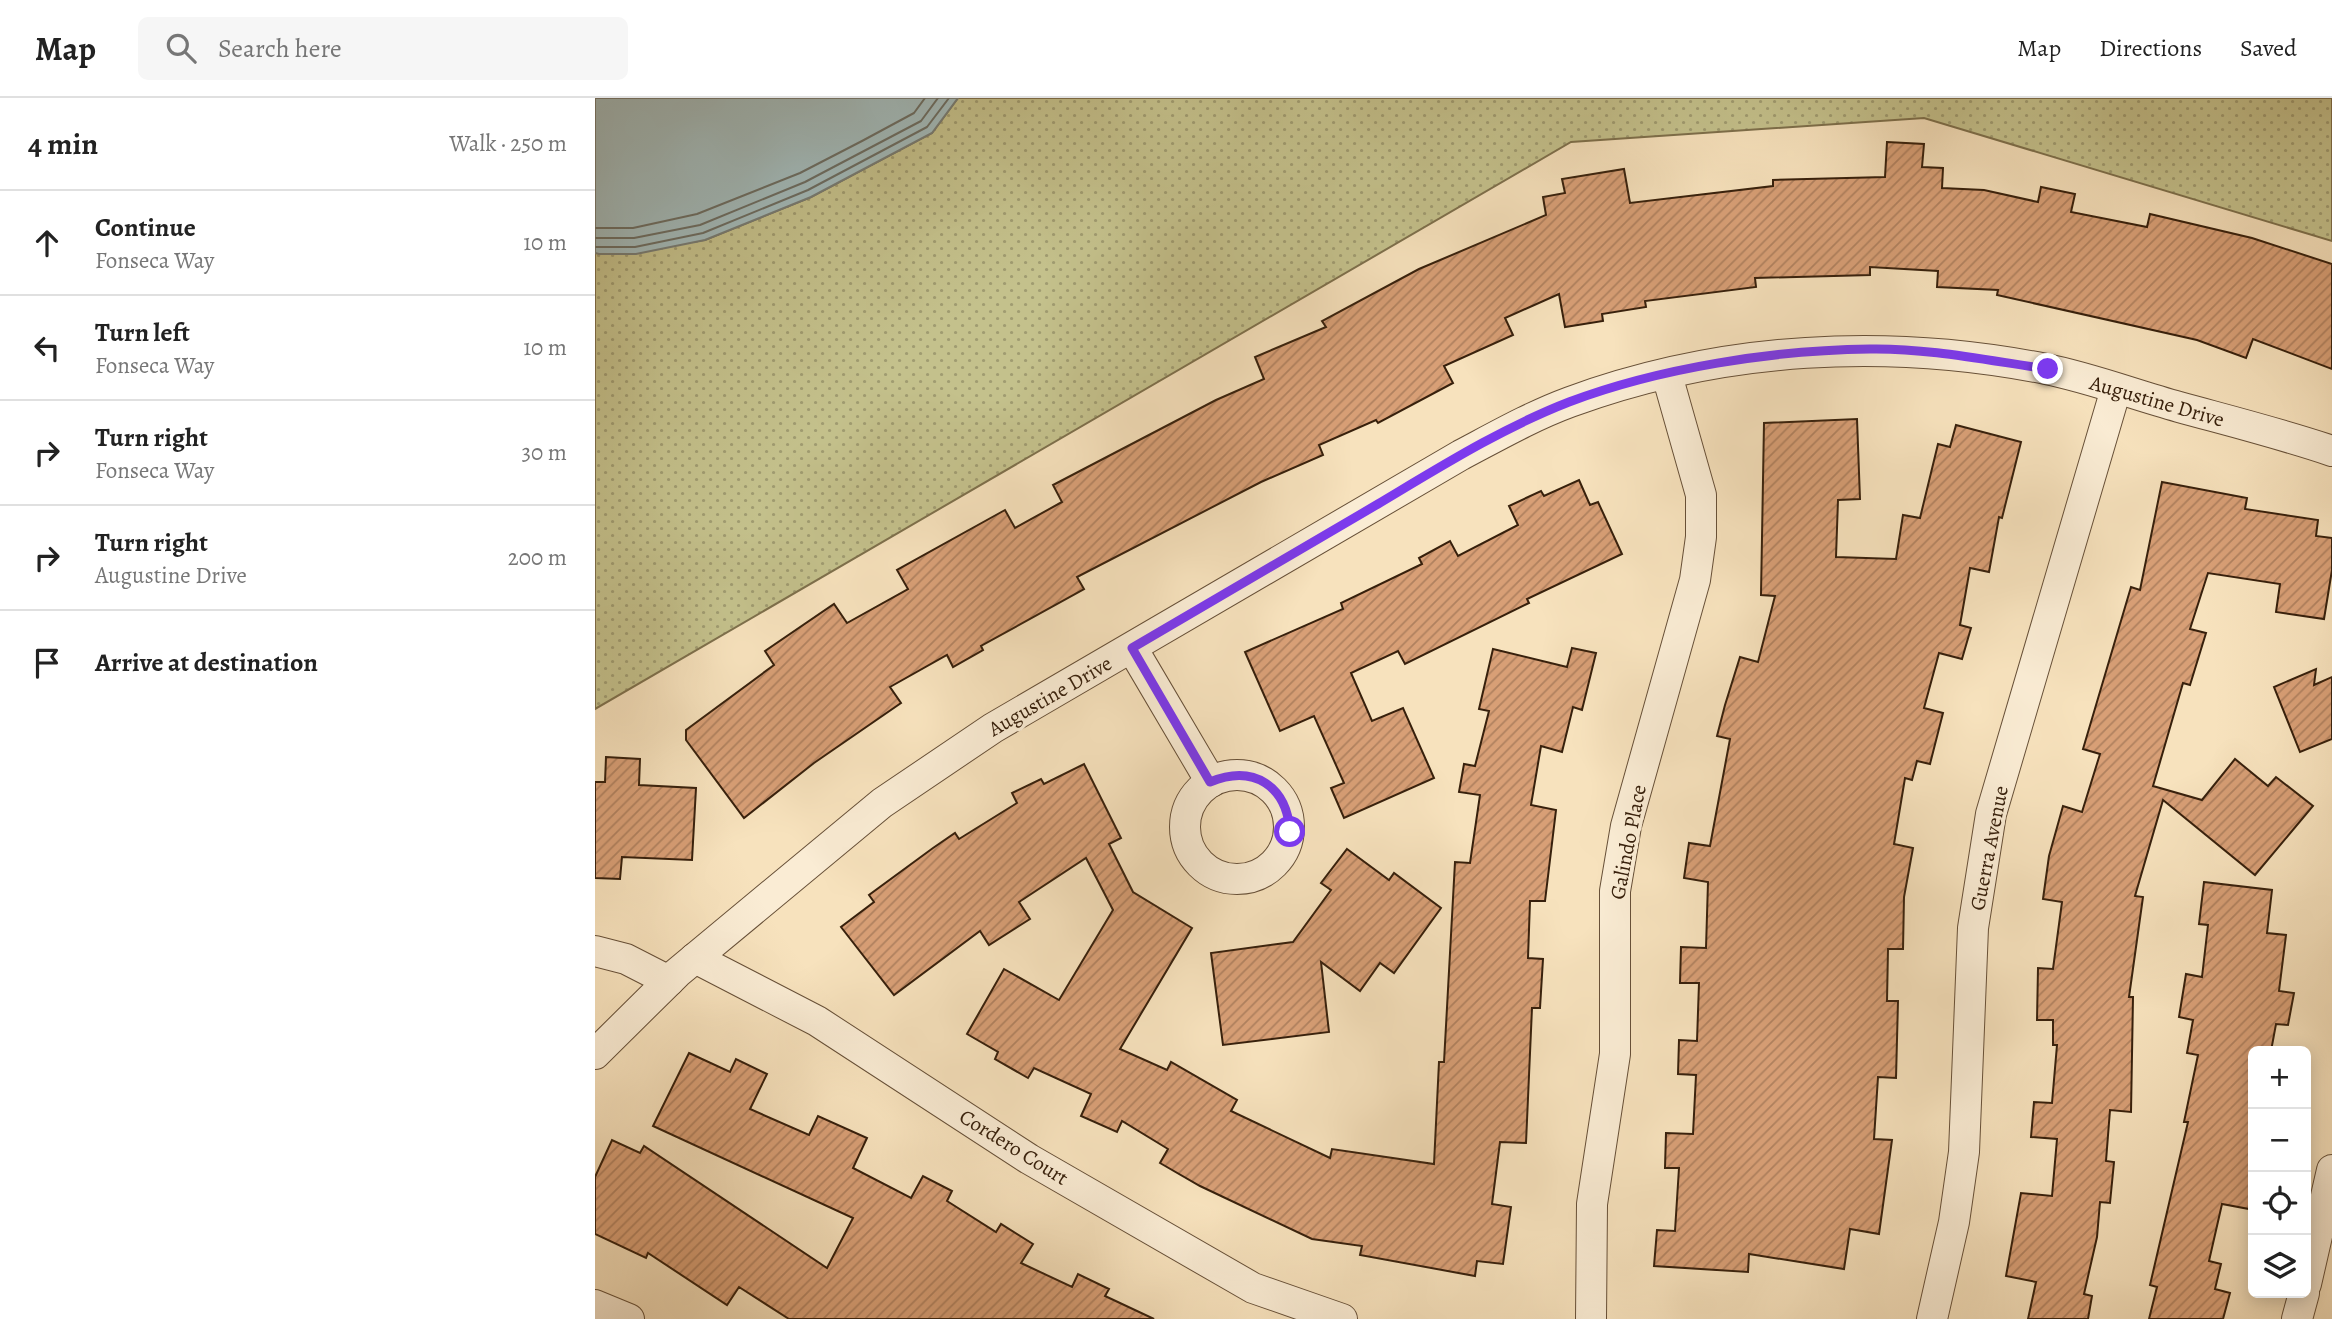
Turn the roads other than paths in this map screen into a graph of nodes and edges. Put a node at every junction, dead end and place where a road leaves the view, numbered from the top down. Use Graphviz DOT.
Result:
graph roads {
  1 [pos="1667,375"];
  2 [pos="2116,389"];
  3 [pos="2332,451"];
  4 [pos="1132,648"];
  5 [pos="1210,782"];
  6 [pos="595,951"];
  7 [pos="695,958"];
  8 [pos="669,981"];
  9 [pos="595,1055"];
  10 [pos="2332,1170"];
  11 [pos="2311,1262"];
  12 [pos="2303,1298"];
  13 [pos="595,1305"];
  14 [pos="629,1319"];
  15 [pos="1342,1319"];
  16 [pos="1591,1319"];
  17 [pos="1932,1319"];
  18 [pos="2297,1319"];
  1 -- 2 [label="street, Augustine Drive"];
  1 -- 4 [label="street, Augustine Drive"];
  1 -- 16 [label="street, Galindo Place"];
  2 -- 3 [label="street, Augustine Drive"];
  2 -- 17 [label="street, Guerra Avenue"];
  4 -- 5 [label="street"];
  4 -- 7 [label="street, Augustine Drive"];
  6 -- 8 [label="street"];
  7 -- 8 [label="street, Augustine Drive"];
  7 -- 15 [label="street, Cordero Court"];
  8 -- 9 [label="street, Augustine Drive"];
  10 -- 11 [label="street"];
  12 -- 18 [label="street"];
  13 -- 14 [label="street"];
}
